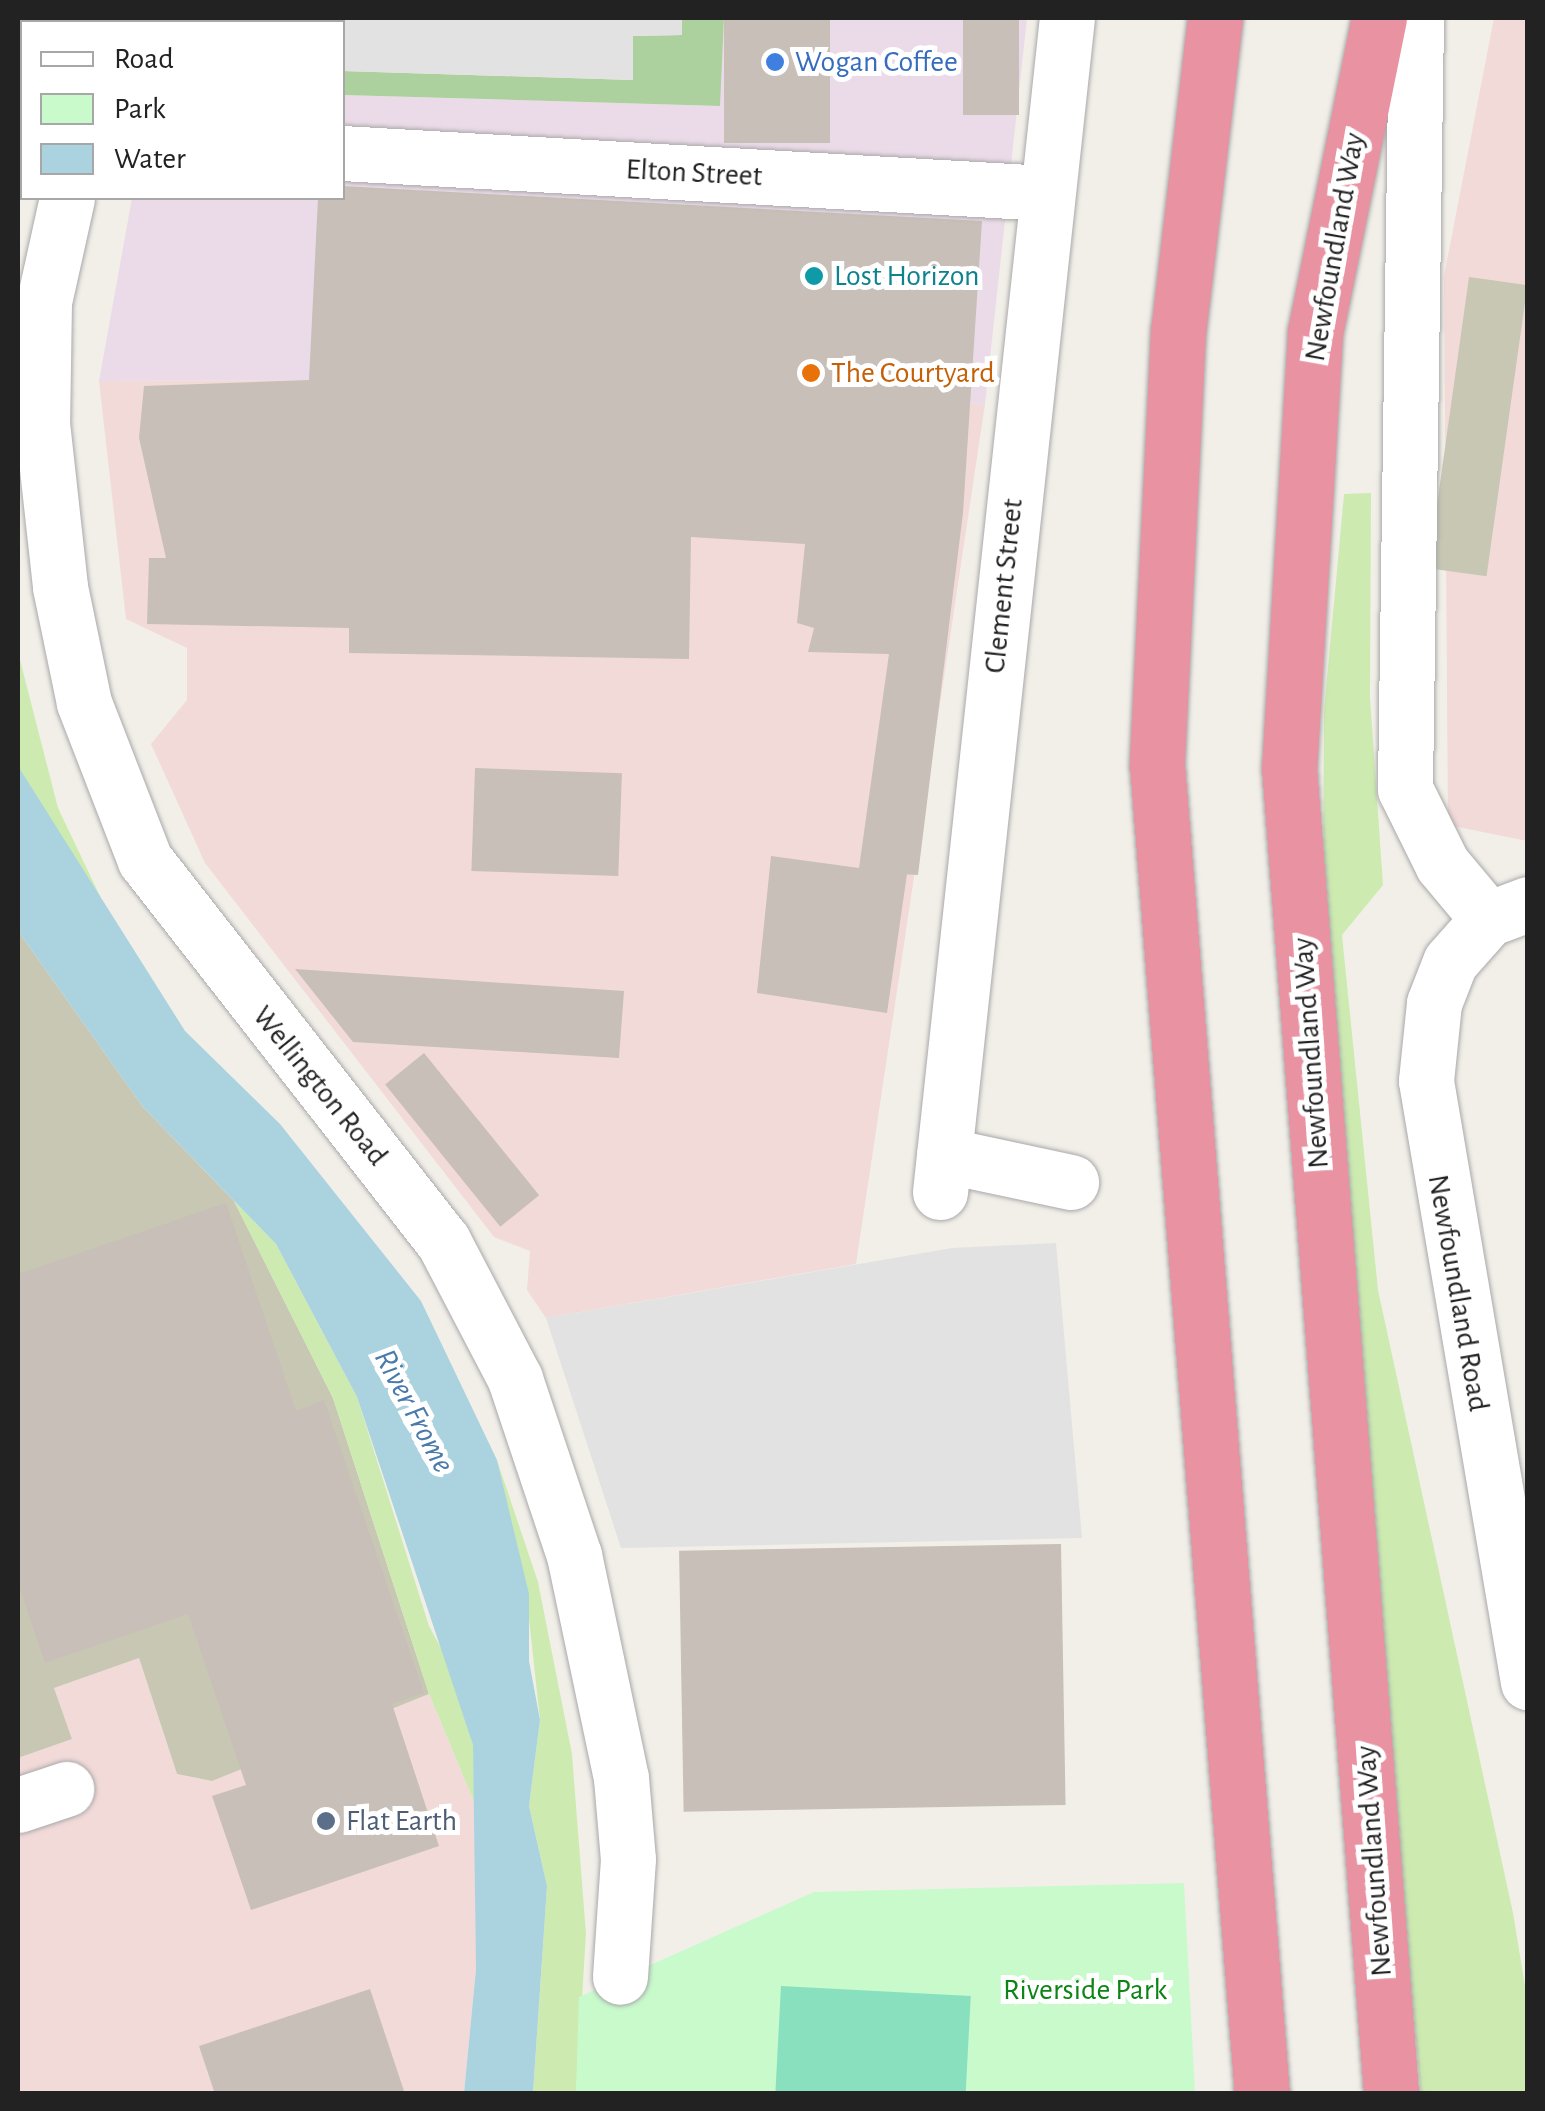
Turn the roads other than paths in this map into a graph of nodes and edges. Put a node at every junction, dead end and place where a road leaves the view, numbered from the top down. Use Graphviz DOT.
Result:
graph roads {
  1 [pos="1068,18"];
  2 [pos="1215,18"];
  3 [pos="1379,18"];
  4 [pos="1416,18"];
  5 [pos="345,153"];
  6 [pos="1046,194"];
  7 [pos="68,200"];
  8 [pos="1508,912"];
  9 [pos="1071,1182"];
  10 [pos="1528,1682"];
  11 [pos="620,1977"];
  12 [pos="1262,2094"];
  13 [pos="1392,2094"];
  1 -- 6 [label="street, Clement Street"];
  2 -- 12 [label="highway"];
  3 -- 13 [label="highway, Newfoundland Way"];
  4 -- 8 [label="street"];
  5 -- 6 [label="street, Elton Street"];
  6 -- 9 [label="street, Clement Street"];
  7 -- 11 [label="street, Wellington Road"];
  8 -- 10 [label="street, Newfoundland Road"];
}
